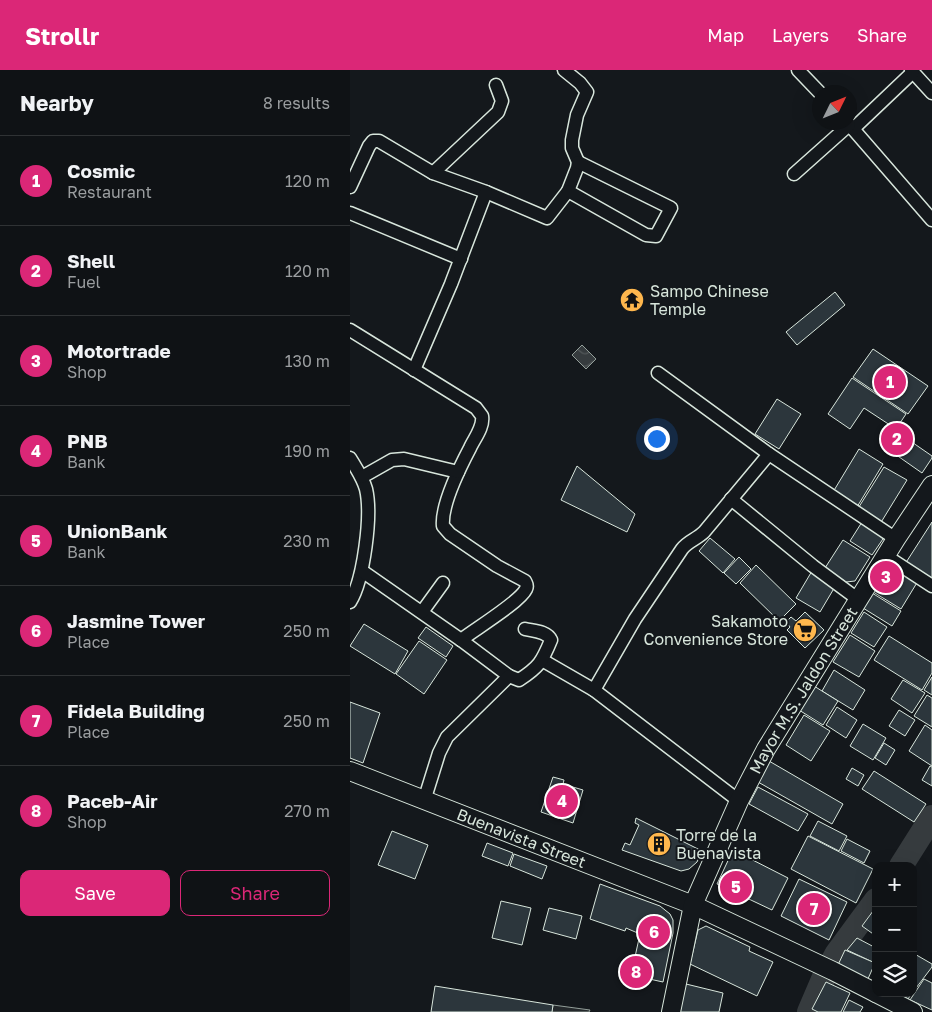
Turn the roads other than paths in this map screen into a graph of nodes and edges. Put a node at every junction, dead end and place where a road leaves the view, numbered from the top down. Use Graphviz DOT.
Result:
graph roads {
  1 [pos="564,70"];
  2 [pos="798,70"];
  3 [pos="912,71"];
  4 [pos="496,85"];
  5 [pos="812,85"];
  6 [pos="932,93"];
  7 [pos="857,119"];
  8 [pos="844,130"];
  9 [pos="854,130"];
  10 [pos="578,162"];
  11 [pos="433,173"];
  12 [pos="794,174"];
  13 [pos="350,187"];
  14 [pos="568,191"];
  15 [pos="486,192"];
  16 [pos="350,213"];
  17 [pos="932,220"];
  18 [pos="460,259"];
  19 [pos="350,330"];
  20 [pos="414,370"];
  21 [pos="658,373"];
  22 [pos="769,454"];
  23 [pos="350,458"];
  24 [pos="458,472"];
  25 [pos="362,477"];
  26 [pos="932,485"];
  27 [pos="731,499"];
  28 [pos="896,539"];
  29 [pos="886,556"];
  30 [pos="362,571"];
  31 [pos="443,583"];
  32 [pos="932,586"];
  33 [pos="859,600"];
  34 [pos="350,602"];
  35 [pos="422,612"];
  36 [pos="524,629"];
  37 [pos="461,640"];
  38 [pos="542,660"];
  39 [pos="509,676"];
  40 [pos="594,690"];
  41 [pos="350,771"];
  42 [pos="424,801"];
  43 [pos="739,801"];
  44 [pos="692,905"];
  45 [pos="872,991"];
  46 [pos="884,997"];
  47 [pos="671,1012"];
  48 [pos="913,1012"];
  1 -- 10 [label="street"];
  2 -- 5 [label="street"];
  3 -- 6 [label="street"];
  3 -- 7 [label="street"];
  4 -- 11 [label="street"];
  8 -- 12 [label="street"];
  9 -- 17 [label="street"];
  10 -- 14 [label="street"];
  10 -- 14 [label="street"];
  11 -- 13 [label="street"];
  11 -- 15 [label="street"];
  14 -- 15 [label="street"];
  15 -- 18 [label="street"];
  16 -- 18 [label="street"];
  18 -- 20 [label="street"];
  19 -- 20 [label="street"];
  20 -- 24 [label="street"];
  21 -- 22 [label="street"];
  22 -- 27 [label="street"];
  22 -- 28 [label="street"];
  23 -- 25 [label="street"];
  24 -- 25 [label="street"];
  24 -- 37 [label="street"];
  25 -- 30 [label="street"];
  26 -- 28 [label="main road, Mayor M.S. Jaldon Street"];
  27 -- 33 [label="street"];
  27 -- 40 [label="street"];
  28 -- 29 [label="main road, Mayor M.S. Jaldon Street"];
  29 -- 32 [label="street"];
  29 -- 33 [label="main road, Mayor M.S. Jaldon Street"];
  30 -- 34 [label="street"];
  30 -- 35 [label="street"];
  31 -- 35 [label="street"];
  33 -- 43 [label="main road, Mayor M.S. Jaldon Street"];
  35 -- 37 [label="street"];
  36 -- 38 [label="street"];
  37 -- 39 [label="street"];
  38 -- 39 [label="street"];
  38 -- 40 [label="street"];
  39 -- 42 [label="street"];
  40 -- 43 [label="street"];
  41 -- 42 [label="main road, Buenavista Street"];
  42 -- 44 [label="main road, Buenavista Street"];
  43 -- 44 [label="main road, Mayor M.S. Jaldon Street"];
  44 -- 45 [label="main road, Buenavista Street"];
  44 -- 47 [label="main road, Mayor M.S. Jaldon Street"];
  46 -- 48 [label="main road, Buenavista Street"];
}
